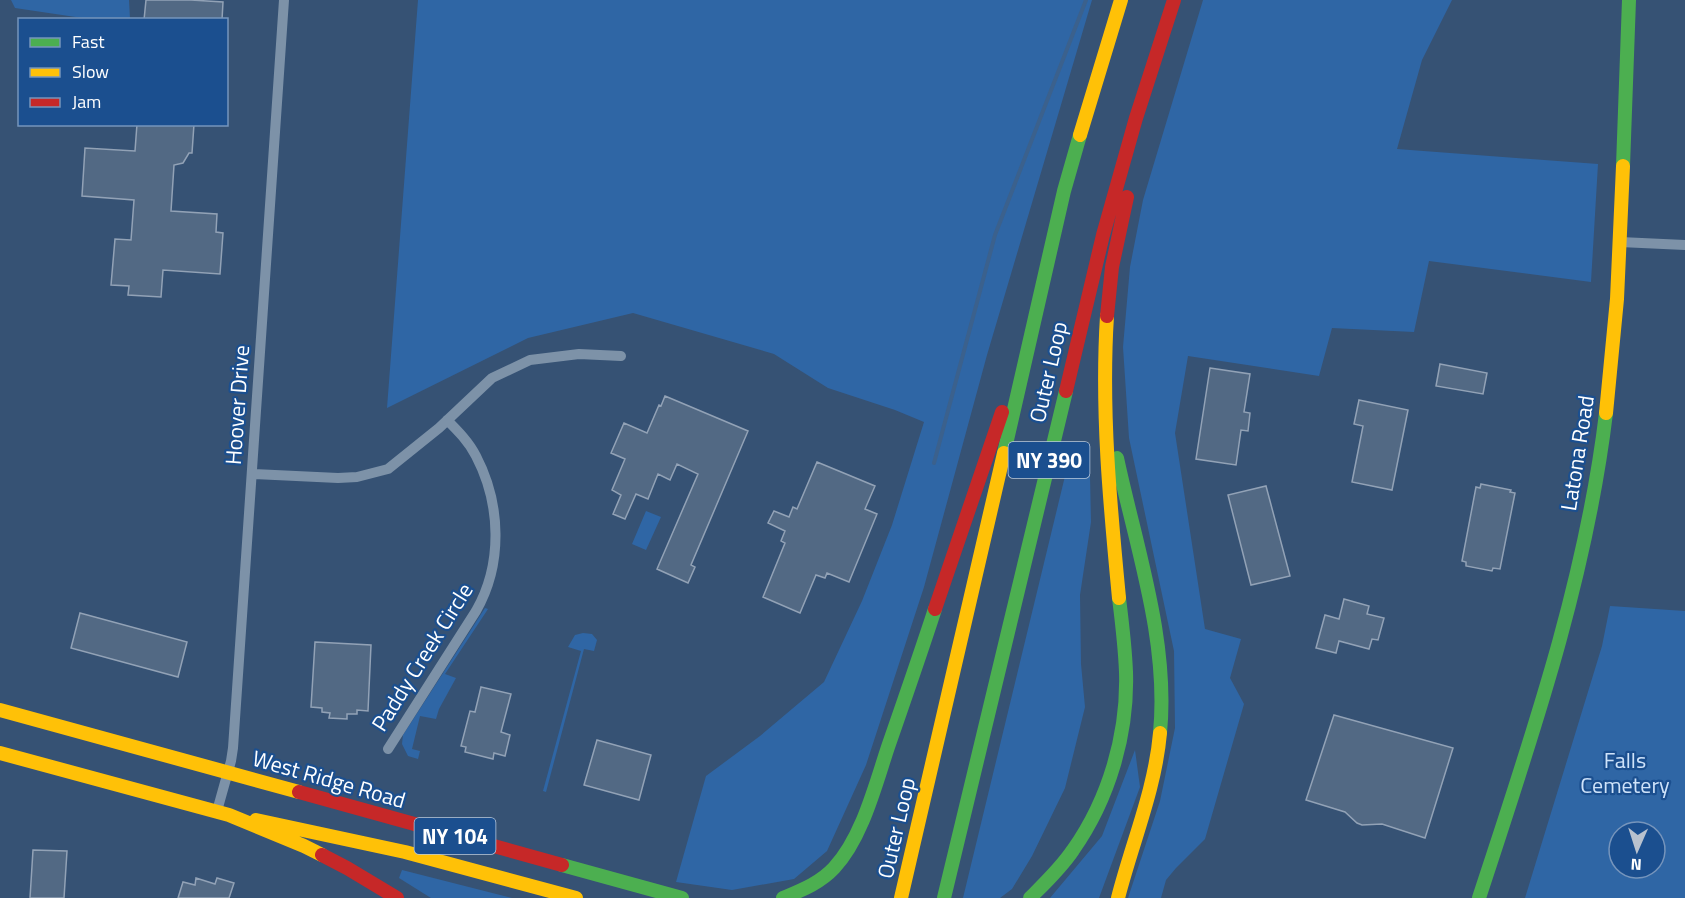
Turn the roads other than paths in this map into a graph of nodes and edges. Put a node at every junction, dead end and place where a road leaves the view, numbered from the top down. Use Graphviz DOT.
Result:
graph roads {
  1 [pos="284,0"];
  2 [pos="1121,0"];
  3 [pos="1174,0"];
  4 [pos="1629,0"];
  5 [pos="1166,25"];
  6 [pos="1620,242"];
  7 [pos="1685,245"];
  8 [pos="1043,284"];
  9 [pos="621,356"];
  10 [pos="1105,364"];
  11 [pos="447,420"];
  12 [pos="252,474"];
  13 [pos="0,710"];
  14 [pos="388,749"];
  15 [pos="0,753"];
  16 [pos="228,772"];
  17 [pos="217,811"];
  18 [pos="315,851"];
  19 [pos="376,898"];
  20 [pos="397,898"];
  21 [pos="576,898"];
  22 [pos="682,898"];
  23 [pos="783,898"];
  24 [pos="901,898"];
  25 [pos="944,898"];
  26 [pos="1030,898"];
  27 [pos="1118,898"];
  28 [pos="1479,898"];
  1 -- 12 [label="street, Hoover Drive"];
  2 -- 8 [label="main road, Outer Loop / NY 390"];
  3 -- 5 [label="main road, Outer Loop / NY 390"];
  4 -- 6 [label="main road, Latona Road"];
  5 -- 10 [label="main road"];
  5 -- 25 [label="main road, Outer Loop / NY 390"];
  6 -- 7 [label="street"];
  6 -- 28 [label="main road, Latona Road"];
  8 -- 23 [label="main road"];
  8 -- 24 [label="main road, Outer Loop / NY 390"];
  9 -- 11 [label="street"];
  10 -- 26 [label="main road"];
  10 -- 27 [label="main road"];
  11 -- 12 [label="street"];
  11 -- 14 [label="street, Paddy Creek Circle"];
  12 -- 16 [label="street, Hoover Drive"];
  13 -- 16 [label="main road, West Ridge Road / NY 104"];
  15 -- 17 [label="main road, NY 104"];
  16 -- 17 [label="street, Hoover Drive"];
  16 -- 22 [label="main road, West Ridge Road / NY 104"];
  17 -- 18 [label="main road"];
  17 -- 21 [label="main road, NY 104"];
  18 -- 19 [label="main road"];
  18 -- 20 [label="main road"];
}
